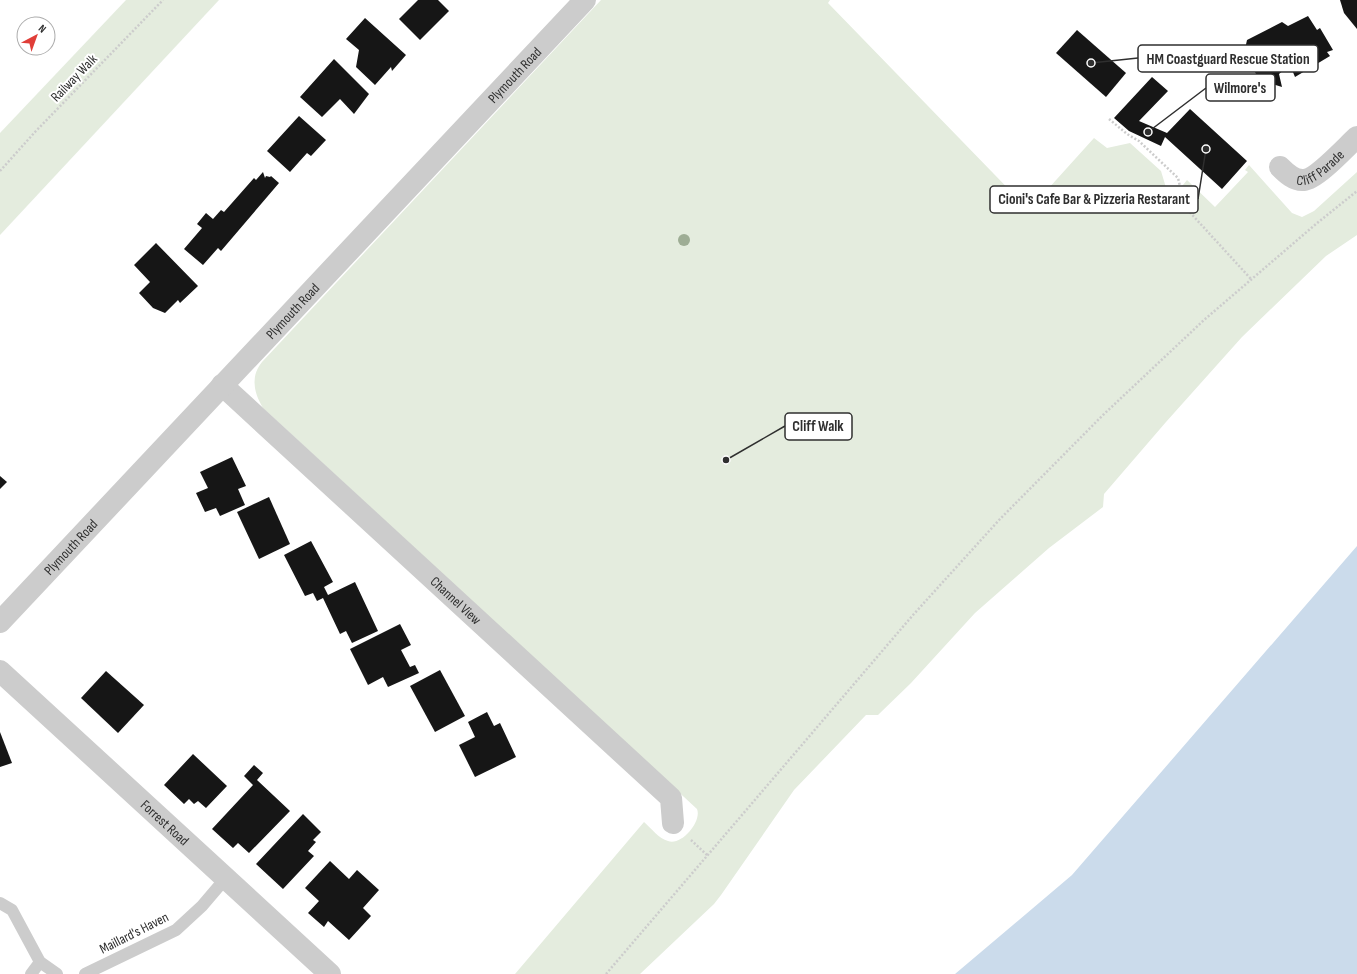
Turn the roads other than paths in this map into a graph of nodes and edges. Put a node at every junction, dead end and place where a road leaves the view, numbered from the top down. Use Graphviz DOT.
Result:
graph roads {
  1 [pos="585,0"];
  2 [pos="1357,137"];
  3 [pos="1280,167"];
  4 [pos="222,385"];
  5 [pos="0,622"];
  6 [pos="0,671"];
  7 [pos="673,823"];
  8 [pos="226,879"];
  9 [pos="0,902"];
  10 [pos="40,962"];
  11 [pos="325,972"];
  12 [pos="31,974"];
  13 [pos="57,974"];
  14 [pos="85,974"];
  1 -- 4 [label="street, Plymouth Road"];
  2 -- 3 [label="street, Cliff Parade"];
  4 -- 5 [label="street, Plymouth Road"];
  4 -- 7 [label="street, Channel View"];
  6 -- 8 [label="street, Forrest Road"];
  8 -- 11 [label="street, Forrest Road"];
  8 -- 14 [label="lane, Maillard's Haven"];
  9 -- 10 [label="lane"];
  10 -- 12 [label="lane"];
  10 -- 13 [label="lane"];
}
